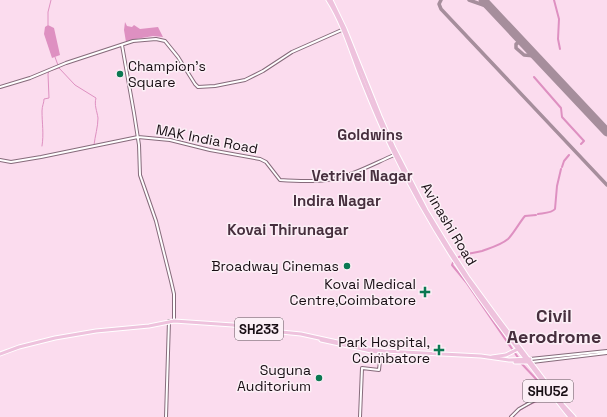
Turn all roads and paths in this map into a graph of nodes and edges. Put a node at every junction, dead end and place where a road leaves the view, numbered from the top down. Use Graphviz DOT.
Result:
graph roads {
  1 [pos="330,0"];
  2 [pos="344,29"];
  3 [pos="122,45"];
  4 [pos="0,87"];
  5 [pos="138,137"];
  6 [pos="396,154"];
  7 [pos="0,160"];
  8 [pos="496,319"];
  9 [pos="174,321"];
  10 [pos="169,322"];
  11 [pos="381,352"];
  12 [pos="607,352"];
  13 [pos="0,354"];
  14 [pos="480,356"];
  15 [pos="521,358"];
  16 [pos="547,393"];
  17 [pos="166,417"];
  18 [pos="360,417"];
  19 [pos="511,417"];
  20 [pos="570,417"];
  21 [pos="574,417"];
  1 -- 2 [label="main road, Avinashi Road / SHU52"];
  2 -- 3 [label="street"];
  2 -- 6 [label="main road, Avinashi Road / SHU52"];
  3 -- 4 [label="street"];
  3 -- 5 [label="street"];
  5 -- 6 [label="street, MAK India Road"];
  5 -- 7 [label="street, MAK India Road"];
  5 -- 9 [label="street"];
  6 -- 8 [label="main road, Avinashi Road / SHU52"];
  8 -- 15 [label="main road, Avinashi Road / SHU52"];
  8 -- 15 [label="main road, Avinashi Road / SHU52"];
  9 -- 10 [label="main road, SH233"];
  9 -- 11 [label="main road, SH233"];
  10 -- 11 [label="main road"];
  10 -- 13 [label="main road, SH233"];
  10 -- 17 [label="street"];
  11 -- 14 [label="main road, SH233"];
  11 -- 18 [label="street"];
  12 -- 15 [label="street"];
  14 -- 15 [label="main road, SH233"];
  14 -- 15 [label="main road"];
  15 -- 16 [label="main road, Avinashi Road / SHU52"];
  15 -- 21 [label="main road, Avinashi Road / SHU52"];
  16 -- 19 [label="street"];
  16 -- 20 [label="main road, Avinashi Road / SHU52"];
}
